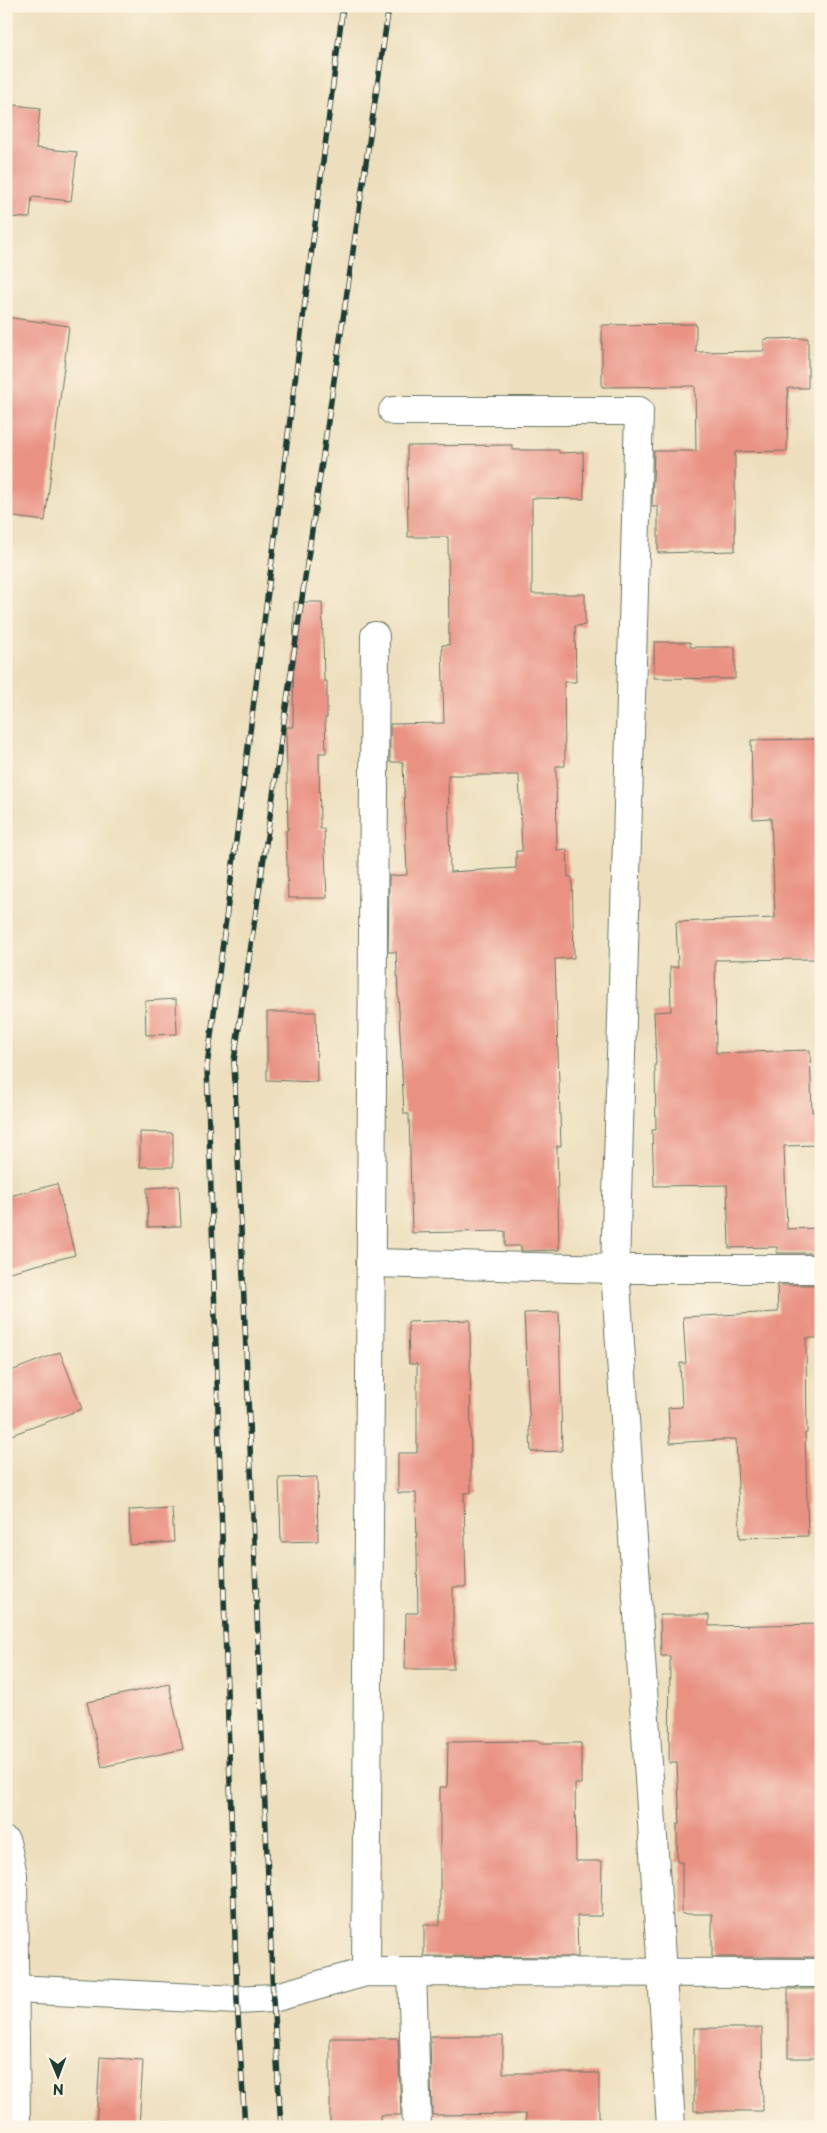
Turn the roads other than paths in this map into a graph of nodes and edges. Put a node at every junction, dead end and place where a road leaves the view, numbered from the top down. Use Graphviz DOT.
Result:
graph roads {
  1 [pos="393,411"];
  2 [pos="375,636"];
  3 [pos="370,1263"];
  4 [pos="615,1269"];
  5 [pos="821,1269"];
  6 [pos="6,1842"];
  7 [pos="366,1972"];
  8 [pos="412,1972"];
  9 [pos="662,1973"];
  10 [pos="821,1973"];
  11 [pos="15,1989"];
  12 [pos="11,2097"];
  13 [pos="16,2127"];
  14 [pos="417,2127"];
  15 [pos="671,2127"];
  1 -- 4 [label="main road"];
  2 -- 3 [label="main road"];
  3 -- 4 [label="main road"];
  3 -- 7 [label="main road"];
  4 -- 5 [label="main road"];
  4 -- 9 [label="main road"];
  6 -- 11 [label="main road"];
  7 -- 8 [label="main road"];
  7 -- 11 [label="main road"];
  8 -- 9 [label="main road"];
  8 -- 14 [label="main road"];
  9 -- 10 [label="main road"];
  9 -- 15 [label="main road"];
  11 -- 12 [label="main road"];
  12 -- 13 [label="main road"];
}
